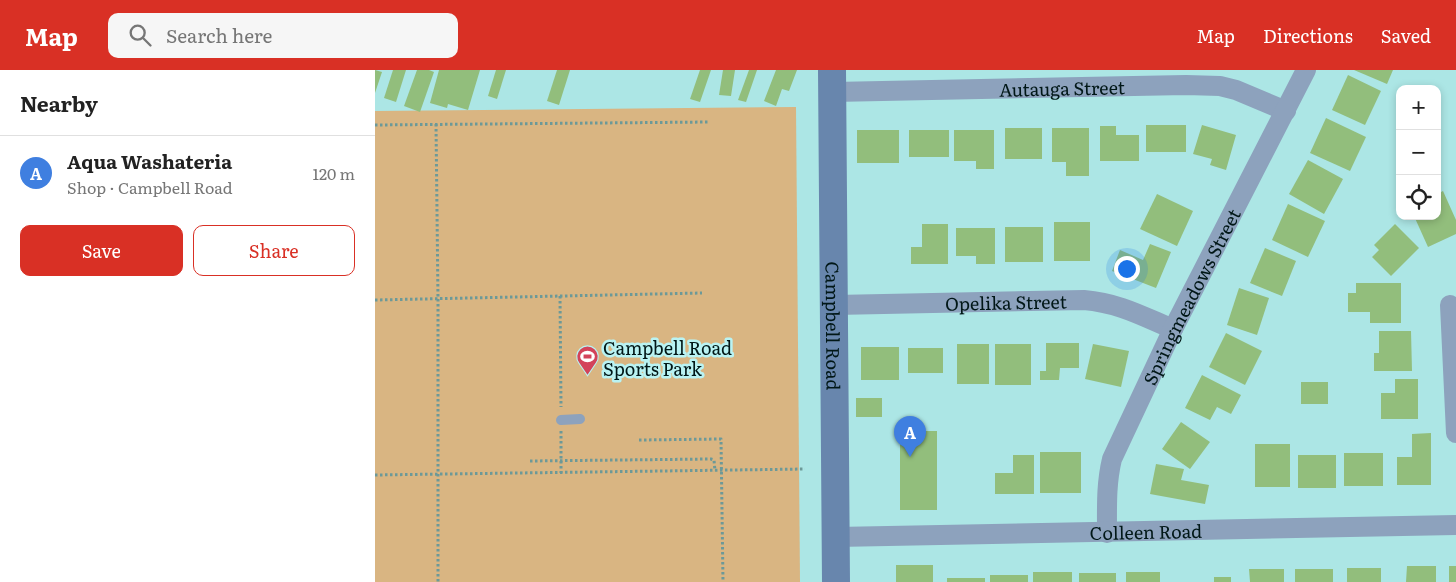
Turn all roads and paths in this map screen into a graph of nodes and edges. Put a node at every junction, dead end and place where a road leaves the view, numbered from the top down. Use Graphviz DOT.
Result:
graph roads {
  1 [pos="1306,70"];
  2 [pos="832,81"];
  3 [pos="1285,111"];
  4 [pos="710,122"];
  5 [pos="436,124"];
  6 [pos="375,125"];
  7 [pos="702,294"];
  8 [pos="560,296"];
  9 [pos="438,299"];
  10 [pos="375,300"];
  11 [pos="835,305"];
  12 [pos="1450,305"];
  13 [pos="1173,330"];
  14 [pos="580,419"];
  15 [pos="561,420"];
  16 [pos="1456,433"];
  17 [pos="639,440"];
  18 [pos="561,460"];
  19 [pos="530,461"];
  20 [pos="805,469"];
  21 [pos="715,471"];
  22 [pos="721,471"];
  23 [pos="561,473"];
  24 [pos="438,474"];
  25 [pos="375,475"];
  26 [pos="1456,526"];
  27 [pos="1107,533"];
  28 [pos="836,537"];
  29 [pos="438,582"];
  30 [pos="723,582"];
  31 [pos="836,582"];
  1 -- 3 [label="street, Springmeadows Street"];
  2 -- 3 [label="street, Autauga Street"];
  2 -- 11 [label="street, Campbell Road"];
  3 -- 13 [label="street, Springmeadows Street"];
  4 -- 5 [label="path"];
  5 -- 6 [label="path"];
  5 -- 9 [label="path"];
  7 -- 8 [label="path"];
  8 -- 9 [label="path"];
  8 -- 15 [label="path"];
  9 -- 10 [label="path"];
  9 -- 24 [label="path"];
  11 -- 13 [label="street, Opelika Street"];
  11 -- 28 [label="street, Campbell Road"];
  12 -- 16 [label="street"];
  13 -- 27 [label="street, Springmeadows Street"];
  14 -- 15 [label="lane"];
  15 -- 18 [label="path"];
  17 -- 22 [label="path"];
  18 -- 19 [label="path"];
  18 -- 21 [label="path"];
  18 -- 23 [label="path"];
  20 -- 22 [label="path"];
  21 -- 22 [label="path"];
  21 -- 23 [label="path"];
  22 -- 30 [label="path"];
  23 -- 24 [label="path"];
  24 -- 25 [label="path"];
  24 -- 29 [label="path"];
  26 -- 27 [label="street, Colleen Road"];
  27 -- 28 [label="street, Colleen Road"];
  28 -- 31 [label="street, Campbell Road"];
}
